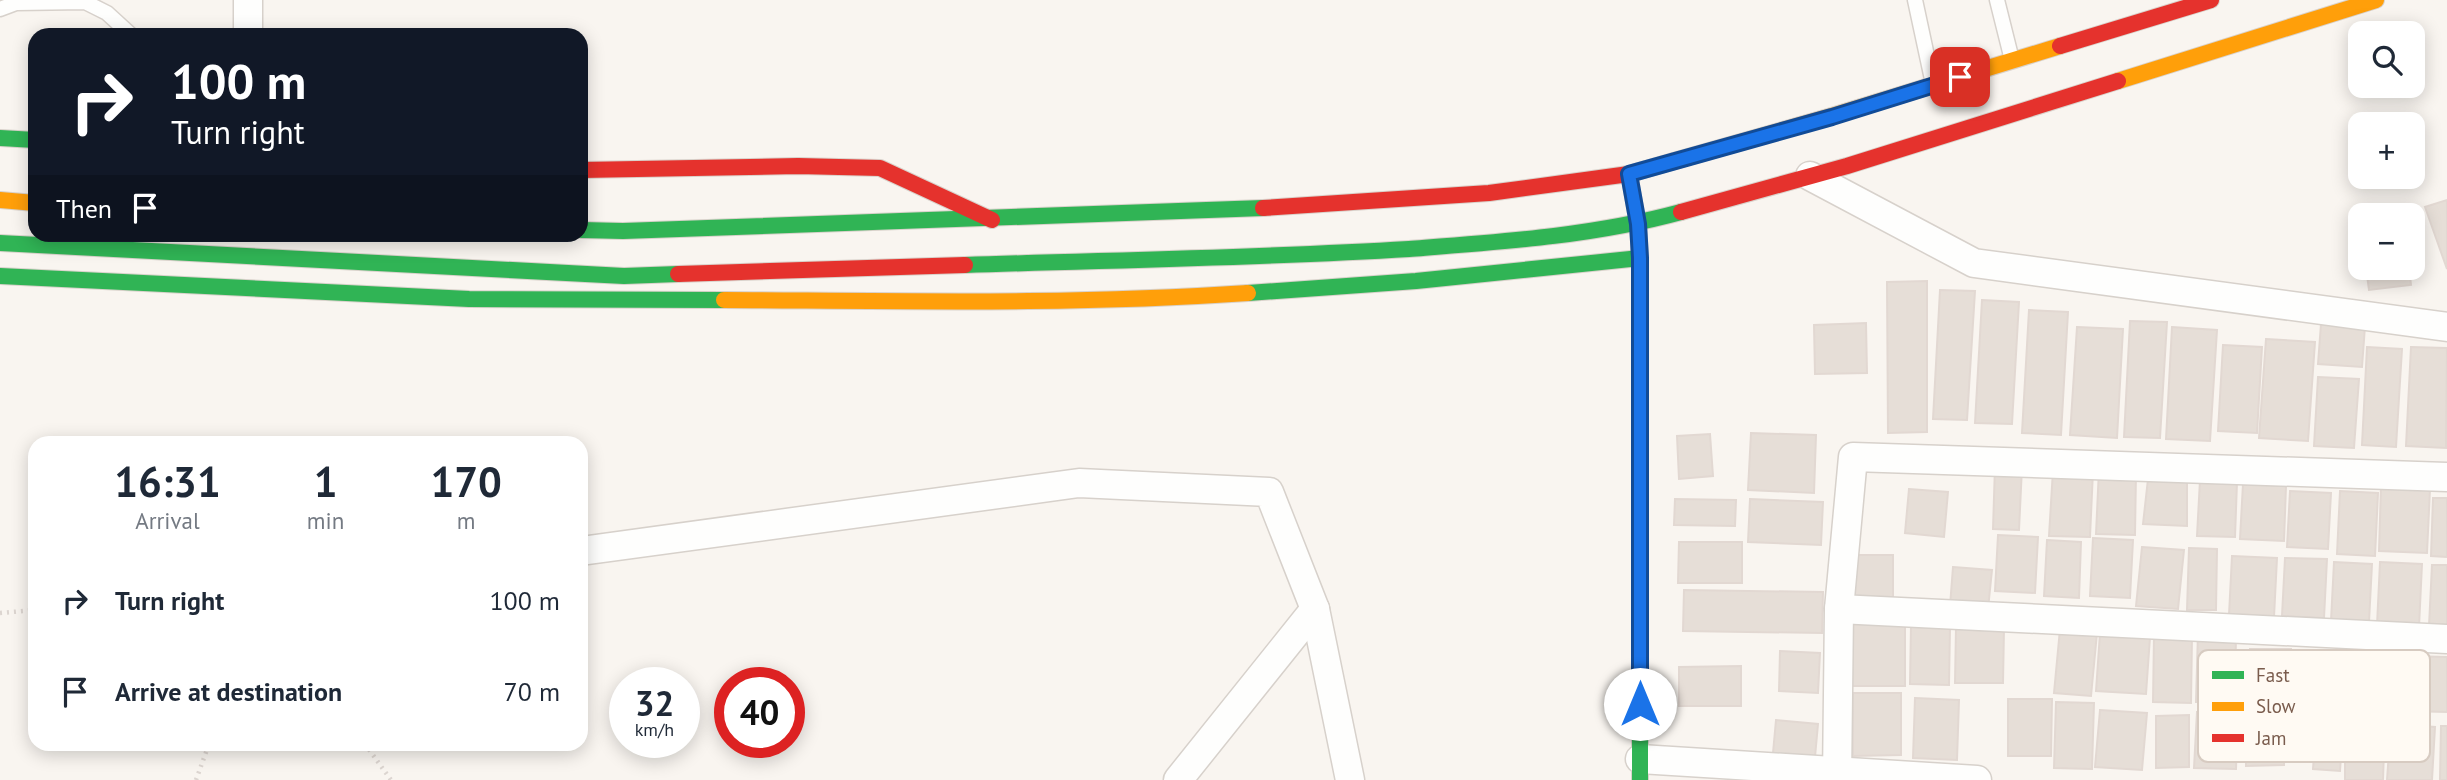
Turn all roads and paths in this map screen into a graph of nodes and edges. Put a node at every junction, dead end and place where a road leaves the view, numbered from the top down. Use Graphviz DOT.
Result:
graph roads {
  1 [pos="247,0"];
  2 [pos="1915,0"];
  3 [pos="1997,0"];
  4 [pos="2211,0"];
  5 [pos="2376,0"];
  6 [pos="0,9"];
  7 [pos="123,28"];
  8 [pos="248,28"];
  9 [pos="2013,61"];
  10 [pos="1934,85"];
  11 [pos="0,138"];
  12 [pos="28,140"];
  13 [pos="588,170"];
  14 [pos="1629,174"];
  15 [pos="1810,176"];
  16 [pos="0,200"];
  17 [pos="28,202"];
  18 [pos="992,220"];
  19 [pos="1638,224"];
  20 [pos="588,230"];
  21 [pos="0,243"];
  22 [pos="259,256"];
  23 [pos="1640,258"];
  24 [pos="0,276"];
  25 [pos="255,289"];
  26 [pos="2447,327"];
  27 [pos="2447,477"];
  28 [pos="588,550"];
  29 [pos="1315,609"];
  30 [pos="1839,609"];
  31 [pos="28,611"];
  32 [pos="0,613"];
  33 [pos="2447,639"];
  34 [pos="206,751"];
  35 [pos="370,751"];
  36 [pos="1640,770"];
  37 [pos="1837,776"];
  38 [pos="196,780"];
  39 [pos="391,780"];
  40 [pos="1178,780"];
  41 [pos="1350,780"];
  42 [pos="1977,780"];
  1 -- 8 [label="street"];
  2 -- 10 [label="lane"];
  3 -- 9 [label="lane"];
  4 -- 9 [label="main road"];
  5 -- 15 [label="main road"];
  6 -- 7 [label="lane"];
  9 -- 10 [label="main road"];
  10 -- 14 [label="main road"];
  11 -- 12 [label="main road"];
  13 -- 18 [label="main road"];
  14 -- 18 [label="main road"];
  14 -- 19 [label="main road"];
  15 -- 19 [label="main road"];
  15 -- 26 [label="street"];
  16 -- 17 [label="main road"];
  18 -- 20 [label="main road"];
  19 -- 22 [label="main road"];
  19 -- 23 [label="main road"];
  21 -- 22 [label="main road"];
  22 -- 25 [label="main road"];
  23 -- 25 [label="main road"];
  23 -- 36 [label="main road"];
  24 -- 25 [label="main road"];
  27 -- 30 [label="street"];
  28 -- 29 [label="street"];
  29 -- 40 [label="street"];
  29 -- 41 [label="street"];
  30 -- 33 [label="street"];
  30 -- 37 [label="street"];
  31 -- 32 [label="path"];
  34 -- 38 [label="path"];
  35 -- 39 [label="path"];
  36 -- 37 [label="street"];
  37 -- 42 [label="street"];
}
